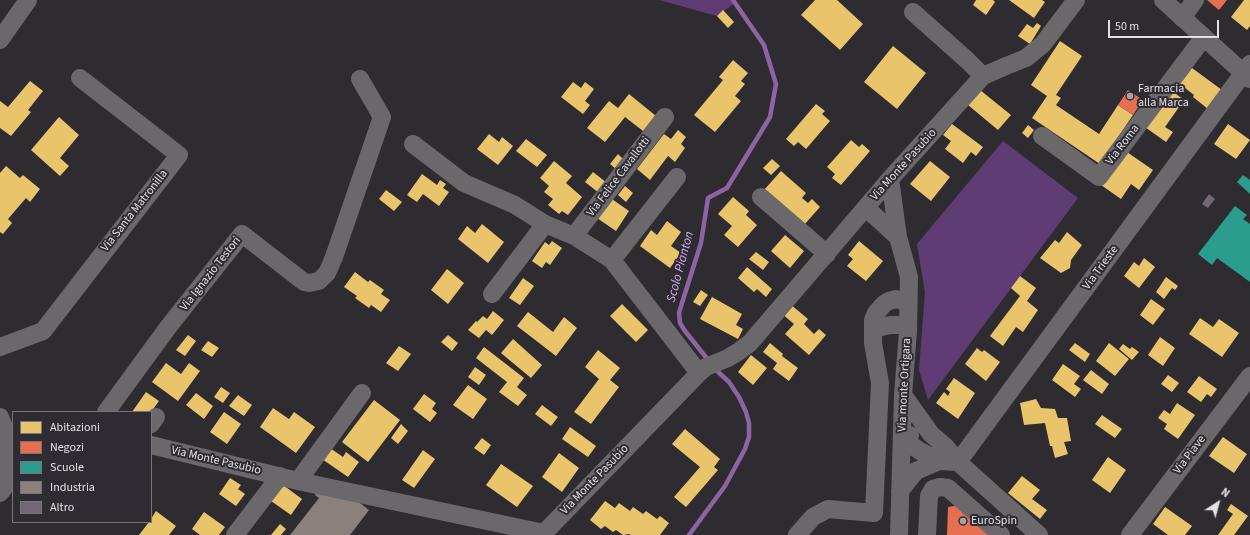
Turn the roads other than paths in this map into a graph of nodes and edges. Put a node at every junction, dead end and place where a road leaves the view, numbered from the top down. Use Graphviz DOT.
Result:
graph roads {
  1 [pos="28,0"];
  2 [pos="1076,0"];
  3 [pos="1163,0"];
  4 [pos="1195,0"];
  5 [pos="913,12"];
  6 [pos="1182,18"];
  7 [pos="1204,37"];
  8 [pos="0,40"];
  9 [pos="1248,72"];
  10 [pos="983,76"];
  11 [pos="80,78"];
  12 [pos="360,79"];
  13 [pos="665,117"];
  14 [pos="1042,136"];
  15 [pos="413,144"];
  16 [pos="677,177"];
  17 [pos="890,179"];
  18 [pos="761,197"];
  19 [pos="866,208"];
  20 [pos="545,224"];
  21 [pos="574,236"];
  22 [pos="898,237"];
  23 [pos="827,254"];
  24 [pos="612,260"];
  25 [pos="907,272"];
  26 [pos="492,294"];
  27 [pos="908,302"];
  28 [pos="884,304"];
  29 [pos="908,325"];
  30 [pos="875,329"];
  31 [pos="906,344"];
  32 [pos="0,347"];
  33 [pos="703,370"];
  34 [pos="1250,376"];
  35 [pos="362,393"];
  36 [pos="903,395"];
  37 [pos="107,411"];
  38 [pos="6,425"];
  39 [pos="931,434"];
  40 [pos="902,440"];
  41 [pos="152,445"];
  42 [pos="939,462"];
  43 [pos="958,462"];
  44 [pos="289,479"];
  45 [pos="6,486"];
  46 [pos="900,491"];
  47 [pos="544,534"];
  48 [pos="235,535"];
  49 [pos="796,535"];
  50 [pos="899,535"];
  51 [pos="927,535"];
  52 [pos="1001,535"];
  53 [pos="1040,535"];
  54 [pos="1130,535"];
  1 -- 8 [label="street"];
  2 -- 10 [label="street, Via Monte Pasubio"];
  3 -- 6 [label="street"];
  4 -- 6 [label="street"];
  5 -- 10 [label="street"];
  6 -- 7 [label="street"];
  7 -- 9 [label="street"];
  7 -- 14 [label="street, Via Roma"];
  9 -- 43 [label="street, Via Trieste"];
  10 -- 17 [label="street, Via Monte Pasubio"];
  11 -- 32 [label="street, Via Santa Matronilla"];
  12 -- 37 [label="street, Via Ignazio Testori"];
  13 -- 21 [label="street, Via Felice Cavallotti"];
  15 -- 20 [label="street"];
  16 -- 24 [label="street"];
  17 -- 19 [label="street, Via Monte Pasubio"];
  17 -- 22 [label="street, Via monte Ortigara"];
  18 -- 23 [label="street"];
  19 -- 22 [label="street"];
  19 -- 23 [label="street, Via Monte Pasubio"];
  20 -- 21 [label="street"];
  20 -- 26 [label="street"];
  21 -- 24 [label="street"];
  22 -- 25 [label="street, Via monte Ortigara"];
  23 -- 33 [label="street, Via Monte Pasubio"];
  24 -- 33 [label="street"];
  25 -- 27 [label="street, Via monte Ortigara"];
  25 -- 28 [label="street"];
  27 -- 28 [label="street"];
  27 -- 29 [label="street, Via monte Ortigara"];
  28 -- 30 [label="street"];
  29 -- 30 [label="street"];
  29 -- 31 [label="street, Via monte Ortigara"];
  30 -- 31 [label="street"];
  30 -- 49 [label="street"];
  31 -- 36 [label="street, Via monte Ortigara"];
  33 -- 47 [label="street, Via Monte Pasubio"];
  34 -- 54 [label="street, Via Piave"];
  35 -- 44 [label="street, Via Monte Pasubio"];
  36 -- 39 [label="street"];
  36 -- 40 [label="street, Via monte Ortigara"];
  38 -- 45 [label="street"];
  39 -- 40 [label="street"];
  39 -- 43 [label="street"];
  40 -- 42 [label="street"];
  40 -- 46 [label="street, Via monte Ortigara"];
  41 -- 44 [label="street, Via Monte Pasubio"];
  42 -- 43 [label="street"];
  42 -- 46 [label="street"];
  43 -- 53 [label="street"];
  44 -- 47 [label="street, Via Monte Pasubio"];
  44 -- 48 [label="street, Via Monte Pasubio"];
  46 -- 50 [label="street, Via monte Ortigara"];
  51 -- 52 [label="street"];
}
